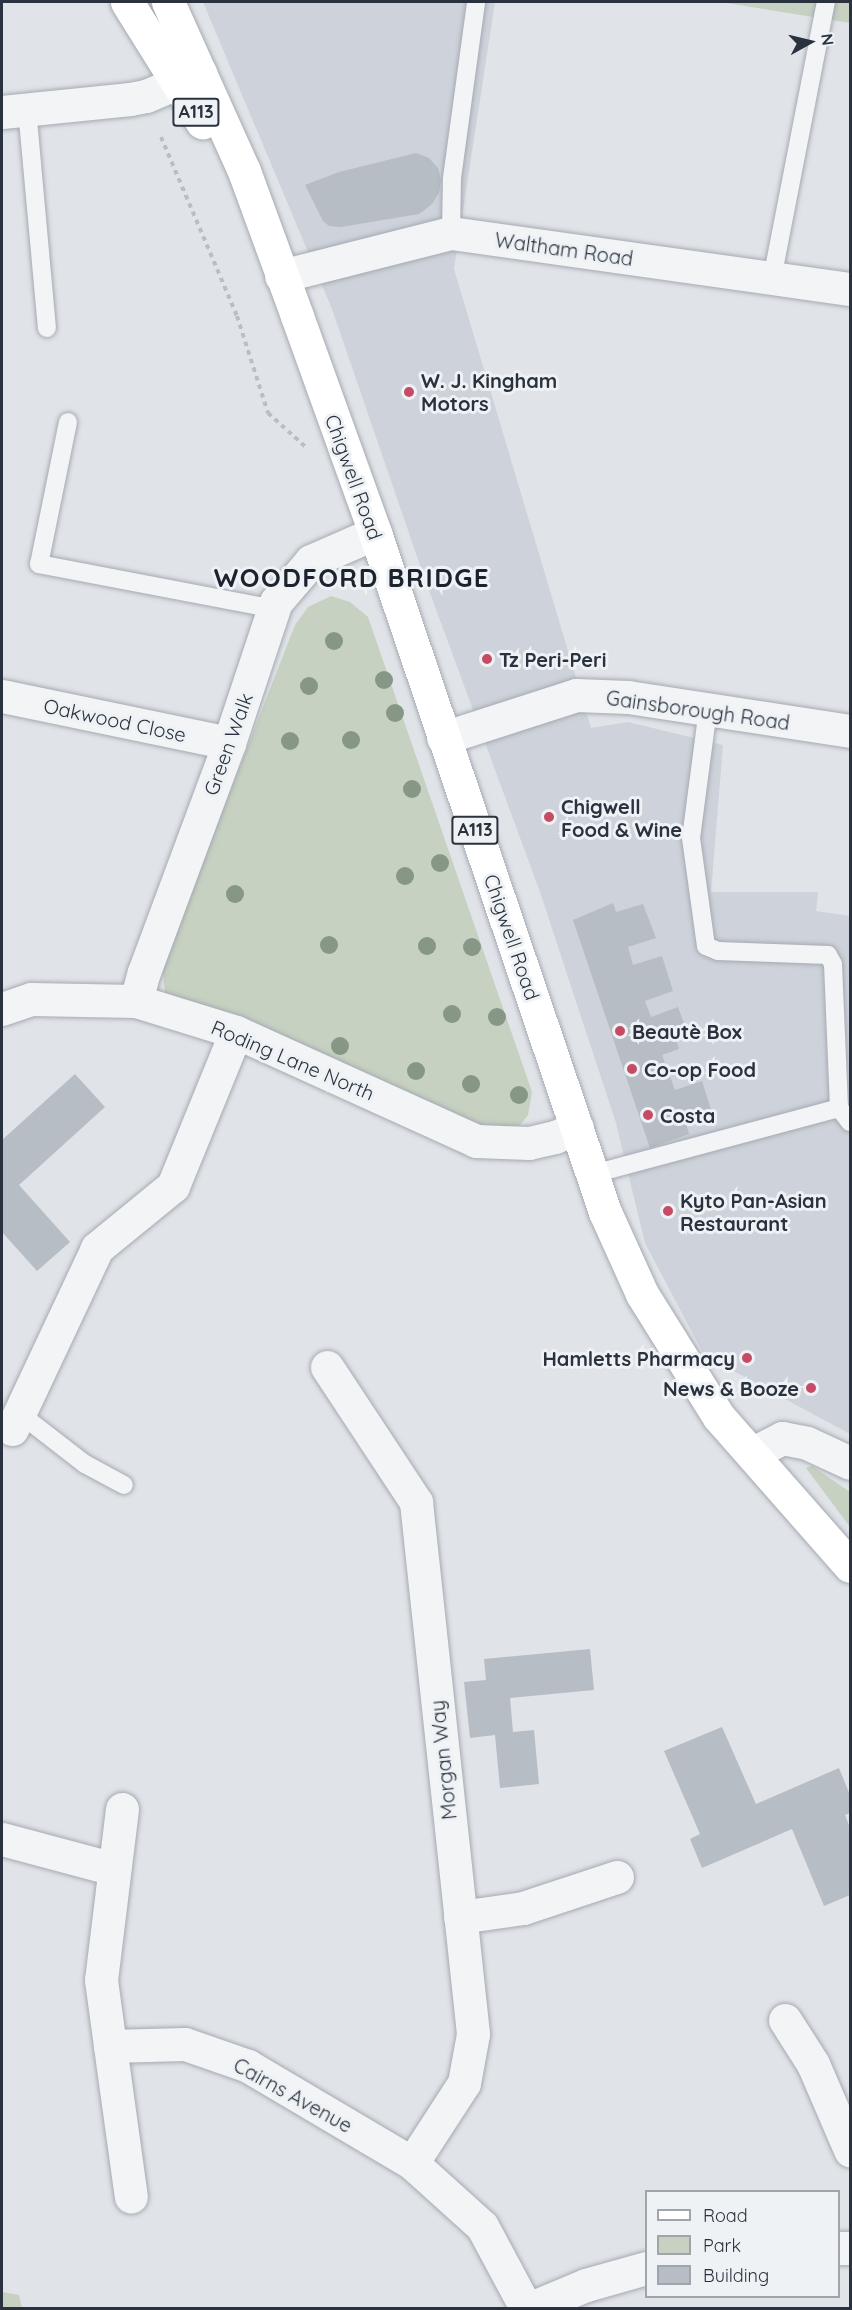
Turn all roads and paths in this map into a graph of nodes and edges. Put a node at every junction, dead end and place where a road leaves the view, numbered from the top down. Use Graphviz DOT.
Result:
graph roads {
  1 [pos="127,2"];
  2 [pos="168,2"];
  3 [pos="476,2"];
  4 [pos="826,2"];
  5 [pos="189,77"];
  6 [pos="14,111"];
  7 [pos="161,137"];
  8 [pos="452,233"];
  9 [pos="281,276"];
  10 [pos="772,279"];
  11 [pos="850,288"];
  12 [pos="47,328"];
  13 [pos="68,422"];
  14 [pos="316,455"];
  15 [pos="375,533"];
  16 [pos="274,609"];
  17 [pos="2,696"];
  18 [pos="708,710"];
  19 [pos="850,731"];
  20 [pos="443,738"];
  21 [pos="229,743"];
  22 [pos="136,1001"];
  23 [pos="2,1009"];
  24 [pos="236,1032"];
  25 [pos="845,1115"];
  26 [pos="577,1127"];
  27 [pos="593,1174"];
  28 [pos="327,1366"];
  29 [pos="15,1421"];
  30 [pos="753,1453"];
  31 [pos="850,1463"];
  32 [pos="124,1485"];
  33 [pos="850,1566"];
  34 [pos="122,1809"];
  35 [pos="2,1839"];
  36 [pos="114,1869"];
  37 [pos="617,1877"];
  38 [pos="460,1917"];
  39 [pos="785,2020"];
  40 [pos="110,2046"];
  41 [pos="850,2150"];
  42 [pos="412,2163"];
  43 [pos="131,2197"];
  44 [pos="645,2268"];
  45 [pos="526,2308"];
  46 [pos="531,2308"];
  1 -- 5 [label="main road, Chigwell Road / A113"];
  2 -- 5 [label="main road, Chigwell Road / A113"];
  3 -- 8 [label="lane"];
  4 -- 10 [label="lane"];
  5 -- 6 [label="street"];
  5 -- 9 [label="main road, Chigwell Road / A113"];
  6 -- 12 [label="lane"];
  7 -- 14 [label="path"];
  8 -- 9 [label="street, Waltham Road"];
  8 -- 10 [label="street, Waltham Road"];
  9 -- 15 [label="main road, Chigwell Road / A113"];
  10 -- 11 [label="street, Waltham Road"];
  13 -- 16 [label="lane"];
  15 -- 16 [label="street, Green Walk"];
  15 -- 20 [label="main road, Chigwell Road / A113"];
  16 -- 21 [label="street, Green Walk"];
  17 -- 21 [label="street, Oakwood Close"];
  18 -- 19 [label="street, Gainsborough Road"];
  18 -- 20 [label="street, Gainsborough Road"];
  18 -- 25 [label="lane"];
  20 -- 26 [label="main road, Chigwell Road / A113"];
  21 -- 22 [label="street, Green Walk"];
  22 -- 23 [label="street, Roding Lane North"];
  22 -- 24 [label="street, Roding Lane North"];
  24 -- 26 [label="street, Roding Lane North"];
  24 -- 29 [label="street"];
  25 -- 27 [label="lane"];
  26 -- 27 [label="main road, Chigwell Road / A113"];
  27 -- 30 [label="main road, Chigwell Road / A113"];
  28 -- 38 [label="street, Morgan Way"];
  29 -- 32 [label="lane"];
  30 -- 31 [label="street"];
  30 -- 33 [label="main road, Chigwell Road / A113"];
  34 -- 36 [label="street"];
  35 -- 36 [label="street"];
  36 -- 40 [label="street"];
  37 -- 38 [label="street"];
  38 -- 42 [label="street, Morgan Way"];
  39 -- 41 [label="street"];
  40 -- 42 [label="street, Cairns Avenue"];
  40 -- 43 [label="street"];
  42 -- 45 [label="street, Cairns Avenue"];
  44 -- 46 [label="street"];
}
